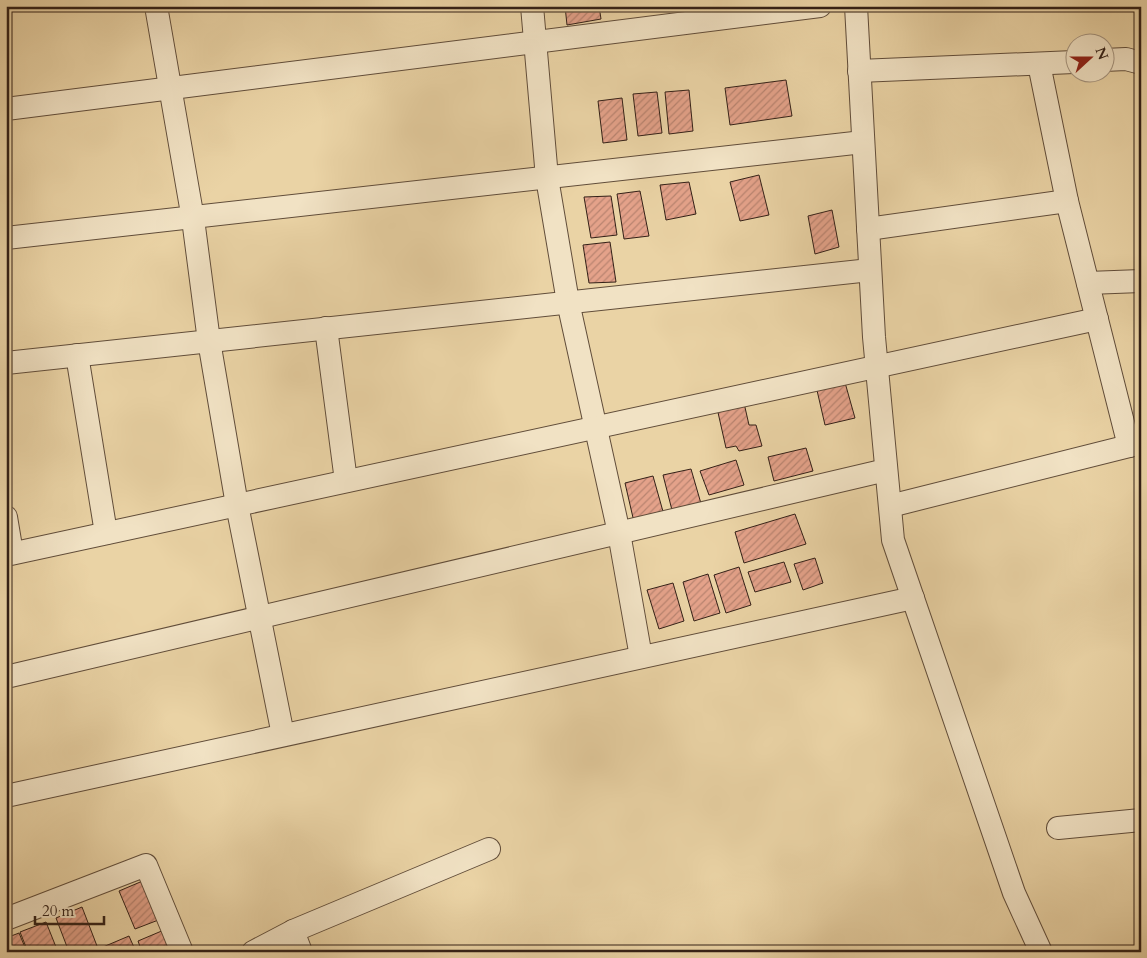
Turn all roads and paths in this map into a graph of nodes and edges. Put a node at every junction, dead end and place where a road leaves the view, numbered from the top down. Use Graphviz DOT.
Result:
graph roads {
  1 [pos="156,6"];
  2 [pos="532,6"];
  3 [pos="820,6"];
  4 [pos="856,6"];
  5 [pos="536,42"];
  6 [pos="1114,60"];
  7 [pos="1064,63"];
  8 [pos="1141,63"];
  9 [pos="1039,64"];
  10 [pos="859,72"];
  11 [pos="171,88"];
  12 [pos="6,109"];
  13 [pos="863,142"];
  14 [pos="547,178"];
  15 [pos="1068,201"];
  16 [pos="193,219"];
  17 [pos="868,229"];
  18 [pos="6,238"];
  19 [pos="870,270"];
  20 [pos="1141,281"];
  21 [pos="1088,283"];
  22 [pos="568,302"];
  23 [pos="1097,319"];
  24 [pos="326,328"];
  25 [pos="209,341"];
  26 [pos="77,355"];
  27 [pos="6,363"];
  28 [pos="877,367"];
  29 [pos="596,428"];
  30 [pos="1135,444"];
  31 [pos="886,470"];
  32 [pos="346,481"];
  33 [pos="237,505"];
  34 [pos="890,506"];
  35 [pos="6,517"];
  36 [pos="106,533"];
  37 [pos="619,533"];
  38 [pos="9,554"];
  39 [pos="913,598"];
  40 [pos="261,617"];
  41 [pos="641,657"];
  42 [pos="6,677"];
  43 [pos="283,735"];
  44 [pos="6,796"];
  45 [pos="1141,820"];
  46 [pos="1058,828"];
  47 [pos="489,850"];
  48 [pos="6,920"];
  49 [pos="293,931"];
  50 [pos="182,952"];
  51 [pos="253,952"];
  52 [pos="301,952"];
  53 [pos="1041,952"];
  1 -- 11 [label="street"];
  2 -- 5 [label="street"];
  3 -- 5 [label="street"];
  4 -- 10 [label="street"];
  5 -- 11 [label="street"];
  5 -- 14 [label="street"];
  6 -- 8 [label="street"];
  7 -- 9 [label="street"];
  9 -- 10 [label="street"];
  9 -- 15 [label="street"];
  10 -- 13 [label="street"];
  11 -- 12 [label="street"];
  11 -- 16 [label="street"];
  13 -- 14 [label="street"];
  13 -- 17 [label="street"];
  14 -- 16 [label="street"];
  14 -- 22 [label="street"];
  15 -- 17 [label="street"];
  15 -- 21 [label="street"];
  16 -- 18 [label="street"];
  16 -- 25 [label="street"];
  17 -- 19 [label="street"];
  19 -- 22 [label="street"];
  19 -- 28 [label="street"];
  20 -- 21 [label="street"];
  21 -- 23 [label="street"];
  22 -- 24 [label="street"];
  22 -- 29 [label="street"];
  23 -- 28 [label="street"];
  23 -- 30 [label="street"];
  24 -- 25 [label="street"];
  24 -- 32 [label="street"];
  25 -- 26 [label="street"];
  25 -- 33 [label="street"];
  26 -- 27 [label="street"];
  26 -- 36 [label="street"];
  28 -- 29 [label="street"];
  28 -- 31 [label="street"];
  29 -- 32 [label="street"];
  29 -- 37 [label="street"];
  30 -- 34 [label="street"];
  31 -- 34 [label="street"];
  31 -- 37 [label="street"];
  32 -- 33 [label="street"];
  33 -- 36 [label="street"];
  33 -- 40 [label="street"];
  34 -- 39 [label="street"];
  35 -- 38 [label="street"];
  36 -- 38 [label="street"];
  37 -- 40 [label="street"];
  37 -- 41 [label="street"];
  39 -- 41 [label="street"];
  39 -- 53 [label="street"];
  40 -- 42 [label="street"];
  40 -- 43 [label="street"];
  41 -- 43 [label="street"];
  43 -- 44 [label="street"];
  45 -- 46 [label="street"];
  47 -- 49 [label="street"];
  48 -- 50 [label="street"];
  49 -- 51 [label="street"];
  49 -- 52 [label="street"];
}
